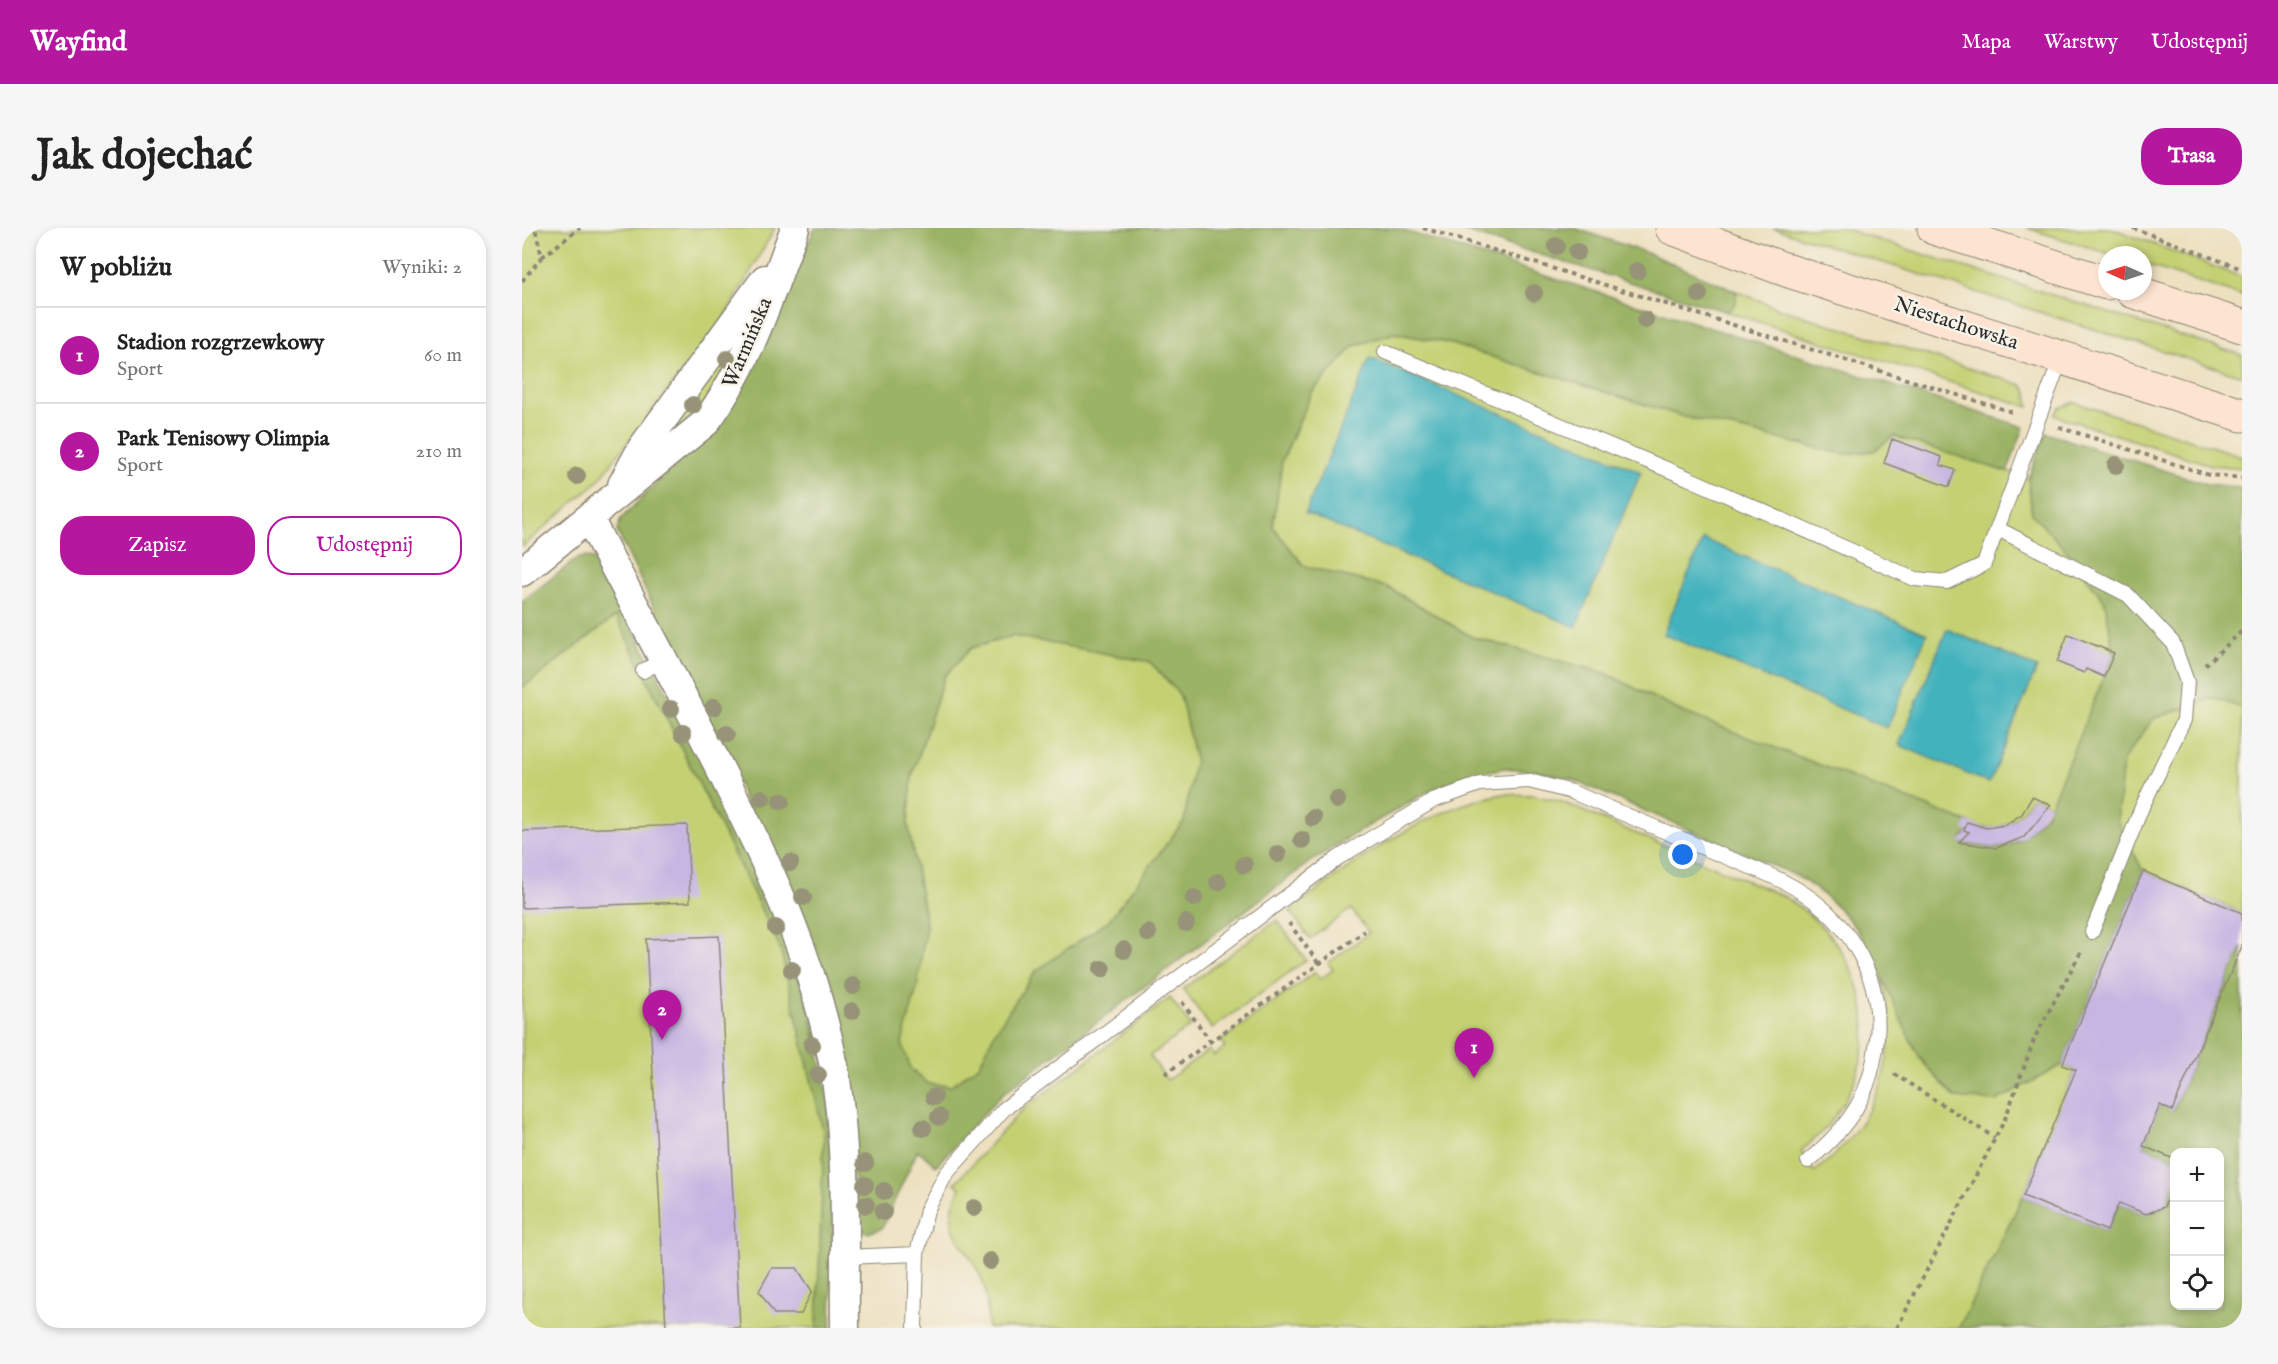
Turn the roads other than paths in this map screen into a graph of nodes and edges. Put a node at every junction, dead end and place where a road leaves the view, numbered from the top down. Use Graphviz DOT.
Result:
graph roads {
  1 [pos="795,228"];
  2 [pos="1672,228"];
  3 [pos="1934,228"];
  4 [pos="784,257"];
  5 [pos="2098,280"];
  6 [pos="2152,297"];
  7 [pos="2242,326"];
  8 [pos="1385,352"];
  9 [pos="2061,358"];
  10 [pos="2242,416"];
  11 [pos="619,492"];
  12 [pos="590,518"];
  13 [pos="1998,529"];
  14 [pos="522,572"];
  15 [pos="2092,932"];
  16 [pos="1808,1161"];
  17 [pos="917,1254"];
  18 [pos="844,1257"];
  19 [pos="845,1328"];
  20 [pos="915,1328"];
  1 -- 4 [label="street, Warmińska"];
  2 -- 9 [label="main road, Niestachowska"];
  3 -- 5 [label="main road"];
  4 -- 11 [label="street, Warmińska"];
  4 -- 11 [label="street, Warmińska"];
  6 -- 7 [label="main road"];
  8 -- 13 [label="lane"];
  9 -- 10 [label="main road, Niestachowska"];
  9 -- 13 [label="lane"];
  11 -- 12 [label="street, Warmińska"];
  12 -- 14 [label="street, Warmińska"];
  12 -- 18 [label="street"];
  13 -- 15 [label="lane"];
  16 -- 17 [label="lane"];
  17 -- 18 [label="lane"];
  17 -- 20 [label="lane"];
  18 -- 19 [label="street"];
}
